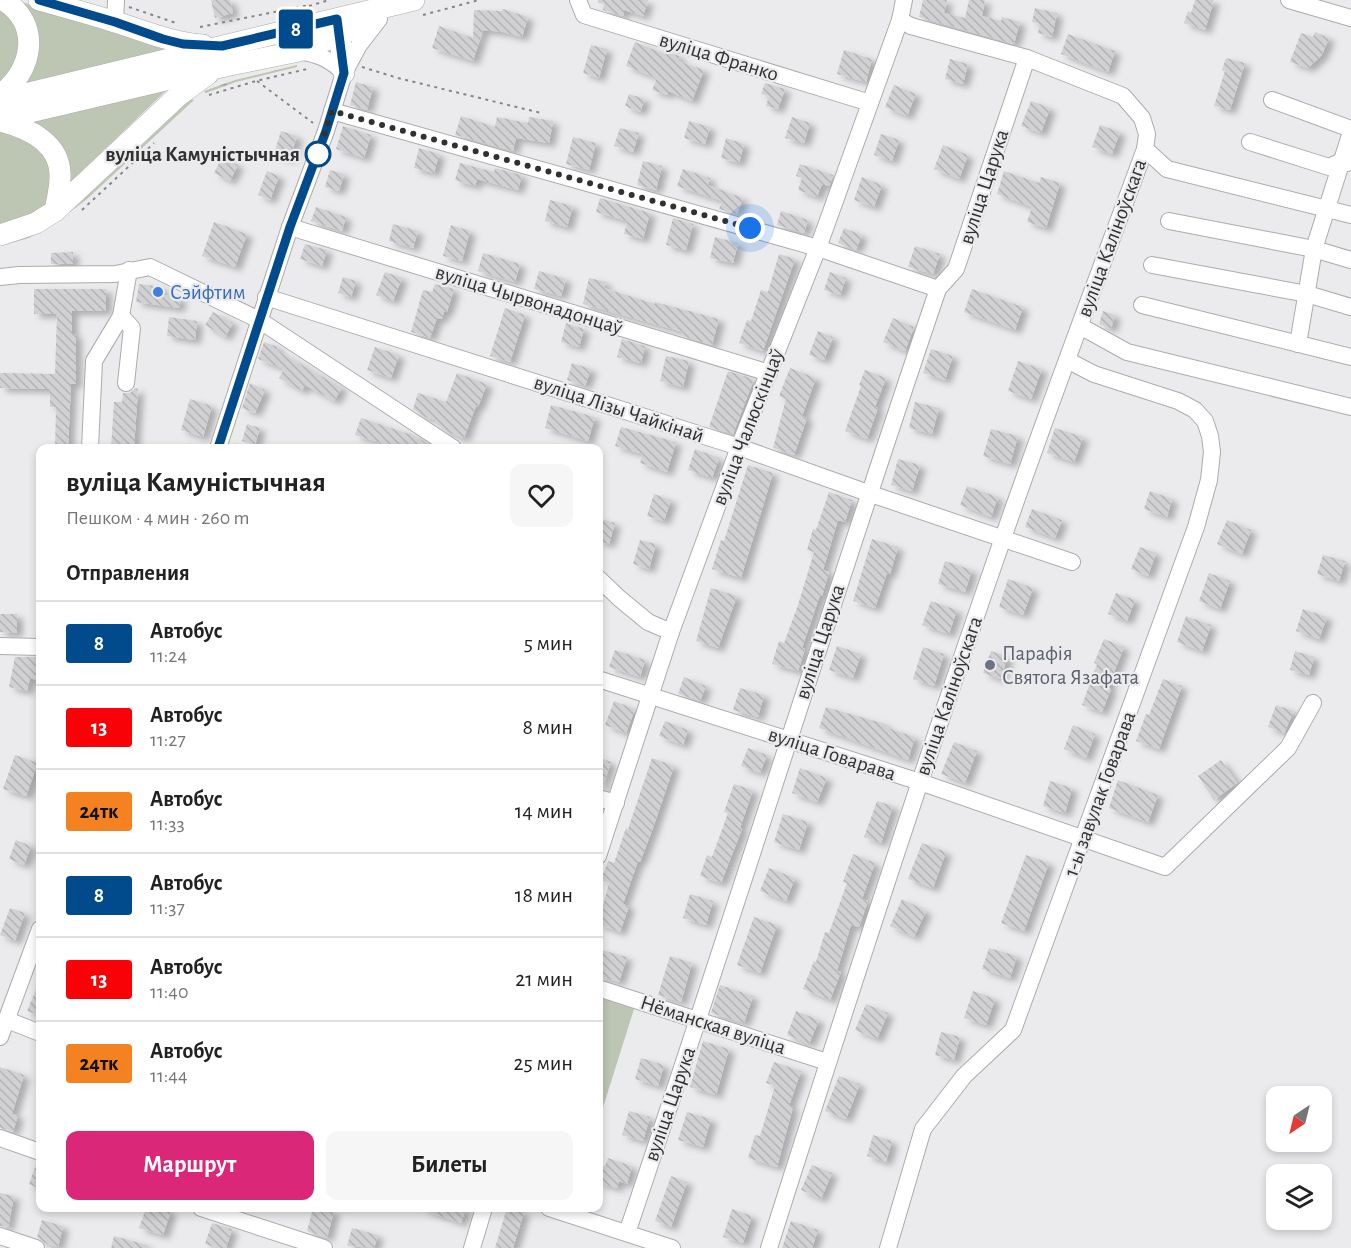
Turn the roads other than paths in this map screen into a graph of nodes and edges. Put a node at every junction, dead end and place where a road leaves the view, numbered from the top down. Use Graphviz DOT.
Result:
graph roads {
  1 [pos="3,0"];
  2 [pos="39,0"];
  3 [pos="578,0"];
  4 [pos="904,0"];
  5 [pos="1289,0"];
  6 [pos="406,5"];
  7 [pos="116,8"];
  8 [pos="1351,18"];
  9 [pos="900,20"];
  10 [pos="338,27"];
  11 [pos="299,51"];
  12 [pos="224,56"];
  13 [pos="1027,58"];
  14 [pos="351,70"];
  15 [pos="0,97"];
  16 [pos="1272,100"];
  17 [pos="870,103"];
  18 [pos="332,111"];
  19 [pos="0,120"];
  20 [pos="1351,130"];
  21 [pos="1250,142"];
  22 [pos="1144,149"];
  23 [pos="1346,163"];
  24 [pos="1327,208"];
  25 [pos="55,211"];
  26 [pos="1351,215"];
  27 [pos="1169,221"];
  28 [pos="290,227"];
  29 [pos="0,235"];
  30 [pos="818,248"];
  31 [pos="1314,249"];
  32 [pos="1351,260"];
  33 [pos="1152,266"];
  34 [pos="129,270"];
  35 [pos="0,277"];
  36 [pos="938,289"];
  37 [pos="1307,294"];
  38 [pos="267,297"];
  39 [pos="1142,304"];
  40 [pos="1351,307"];
  41 [pos="121,316"];
  42 [pos="259,320"];
  43 [pos="1080,326"];
  44 [pos="1298,344"];
  45 [pos="1351,357"];
  46 [pos="1067,360"];
  47 [pos="769,373"];
  48 [pos="126,383"];
  49 [pos="1351,407"];
  50 [pos="90,444"];
  51 [pos="219,444"];
  52 [pos="447,444"];
  53 [pos="740,447"];
  54 [pos="868,493"];
  55 [pos="1003,538"];
  56 [pos="1072,562"];
  57 [pos="603,583"];
  58 [pos="671,632"];
  59 [pos="0,646"];
  60 [pos="36,647"];
  61 [pos="603,681"];
  62 [pos="650,696"];
  63 [pos="1313,703"];
  64 [pos="789,740"];
  65 [pos="920,782"];
  66 [pos="603,799"];
  67 [pos="616,803"];
  68 [pos="1083,839"];
  69 [pos="603,841"];
  70 [pos="36,941"];
  71 [pos="603,990"];
  72 [pos="7,1020"];
  73 [pos="699,1020"];
  74 [pos="36,1031"];
  75 [pos="0,1037"];
  76 [pos="828,1062"];
  77 [pos="0,1138"];
  78 [pos="36,1151"];
  79 [pos="220,1212"];
  80 [pos="483,1212"];
  81 [pos="561,1212"];
  82 [pos="627,1233"];
  83 [pos="0,1236"];
  84 [pos="36,1248"];
  85 [pos="324,1248"];
  86 [pos="472,1248"];
  87 [pos="672,1248"];
  88 [pos="769,1248"];
  89 [pos="888,1248"];
  1 -- 15 [label="main road"];
  2 -- 7 [label="main road"];
  3 -- 17 [label="street, вуліца Франко"];
  4 -- 9 [label="street, вуліца Чалюскінцаў"];
  5 -- 8 [label="street"];
  6 -- 10 [label="main road"];
  6 -- 14 [label="street"];
  7 -- 12 [label="main road"];
  9 -- 13 [label="street"];
  9 -- 17 [label="street, вуліца Чалюскінцаў"];
  10 -- 11 [label="main road"];
  10 -- 12 [label="main road"];
  10 -- 14 [label="main road"];
  11 -- 12 [label="main road"];
  11 -- 14 [label="street"];
  12 -- 15 [label="main road"];
  12 -- 19 [label="main road"];
  12 -- 25 [label="main road"];
  13 -- 22 [label="street"];
  13 -- 36 [label="street, вуліца Царука"];
  14 -- 18 [label="street"];
  16 -- 20 [label="street"];
  17 -- 30 [label="street, вуліца Чалюскінцаў"];
  18 -- 28 [label="street"];
  18 -- 30 [label="street"];
  19 -- 25 [label="main road"];
  20 -- 23 [label="street"];
  21 -- 23 [label="street"];
  22 -- 24 [label="street"];
  22 -- 43 [label="street, вуліца Каліноўскага"];
  23 -- 24 [label="street"];
  24 -- 26 [label="street"];
  24 -- 31 [label="street"];
  25 -- 29 [label="main road"];
  27 -- 31 [label="street"];
  28 -- 38 [label="street"];
  28 -- 47 [label="street, вуліца Чырвонадонцаў"];
  30 -- 36 [label="street"];
  30 -- 47 [label="street, вуліца Чалюскінцаў"];
  31 -- 32 [label="street"];
  31 -- 37 [label="street"];
  33 -- 37 [label="street"];
  34 -- 35 [label="street"];
  34 -- 41 [label="street"];
  34 -- 42 [label="street"];
  36 -- 54 [label="street, вуліца Царука"];
  37 -- 40 [label="street"];
  37 -- 44 [label="street"];
  38 -- 42 [label="street"];
  38 -- 53 [label="street, вуліца Лізы Чайкінай"];
  39 -- 44 [label="street"];
  41 -- 48 [label="street"];
  41 -- 50 [label="street"];
  42 -- 51 [label="street"];
  42 -- 52 [label="street"];
  43 -- 46 [label="street, вуліца Каліноўскага"];
  43 -- 49 [label="street"];
  44 -- 45 [label="street"];
  46 -- 55 [label="street, вуліца Каліноўскага"];
  46 -- 68 [label="street, 1-ы завулак Говарава"];
  47 -- 53 [label="street, вуліца Чалюскінцаў"];
  53 -- 54 [label="street, вуліца Лізы Чайкінай"];
  53 -- 58 [label="street, вуліца Чалюскінцаў"];
  54 -- 55 [label="street, вуліца Лізы Чайкінай"];
  54 -- 64 [label="street, вуліца Царука"];
  55 -- 56 [label="street, вуліца Лізы Чайкінай"];
  55 -- 65 [label="street, вуліца Каліноўскага"];
  57 -- 58 [label="street"];
  58 -- 62 [label="street, вуліца Чалюскінцаў"];
  59 -- 60 [label="street"];
  61 -- 62 [label="street, вуліца Говарава"];
  62 -- 64 [label="street, вуліца Говарава"];
  62 -- 67 [label="street, вуліца Чалюскінцаў"];
  63 -- 68 [label="street, вуліца Говарава"];
  64 -- 65 [label="street, вуліца Говарава"];
  64 -- 73 [label="street, вуліца Царука"];
  65 -- 68 [label="street, вуліца Говарава"];
  65 -- 76 [label="street, вуліца Каліноўскага"];
  66 -- 67 [label="street"];
  67 -- 69 [label="street, вуліца Чалюскінцаў"];
  68 -- 89 [label="street, 1-ы завулак Говарава"];
  70 -- 72 [label="street"];
  71 -- 73 [label="street, Нёманская вуліца"];
  72 -- 74 [label="street"];
  72 -- 75 [label="street"];
  73 -- 76 [label="street, Нёманская вуліца"];
  73 -- 82 [label="street, вуліца Царука"];
  76 -- 88 [label="street, вуліца Каліноўскага"];
  77 -- 78 [label="street"];
  79 -- 85 [label="street"];
  80 -- 86 [label="street"];
  81 -- 82 [label="street"];
  82 -- 87 [label="street"];
  83 -- 84 [label="street"];
}
